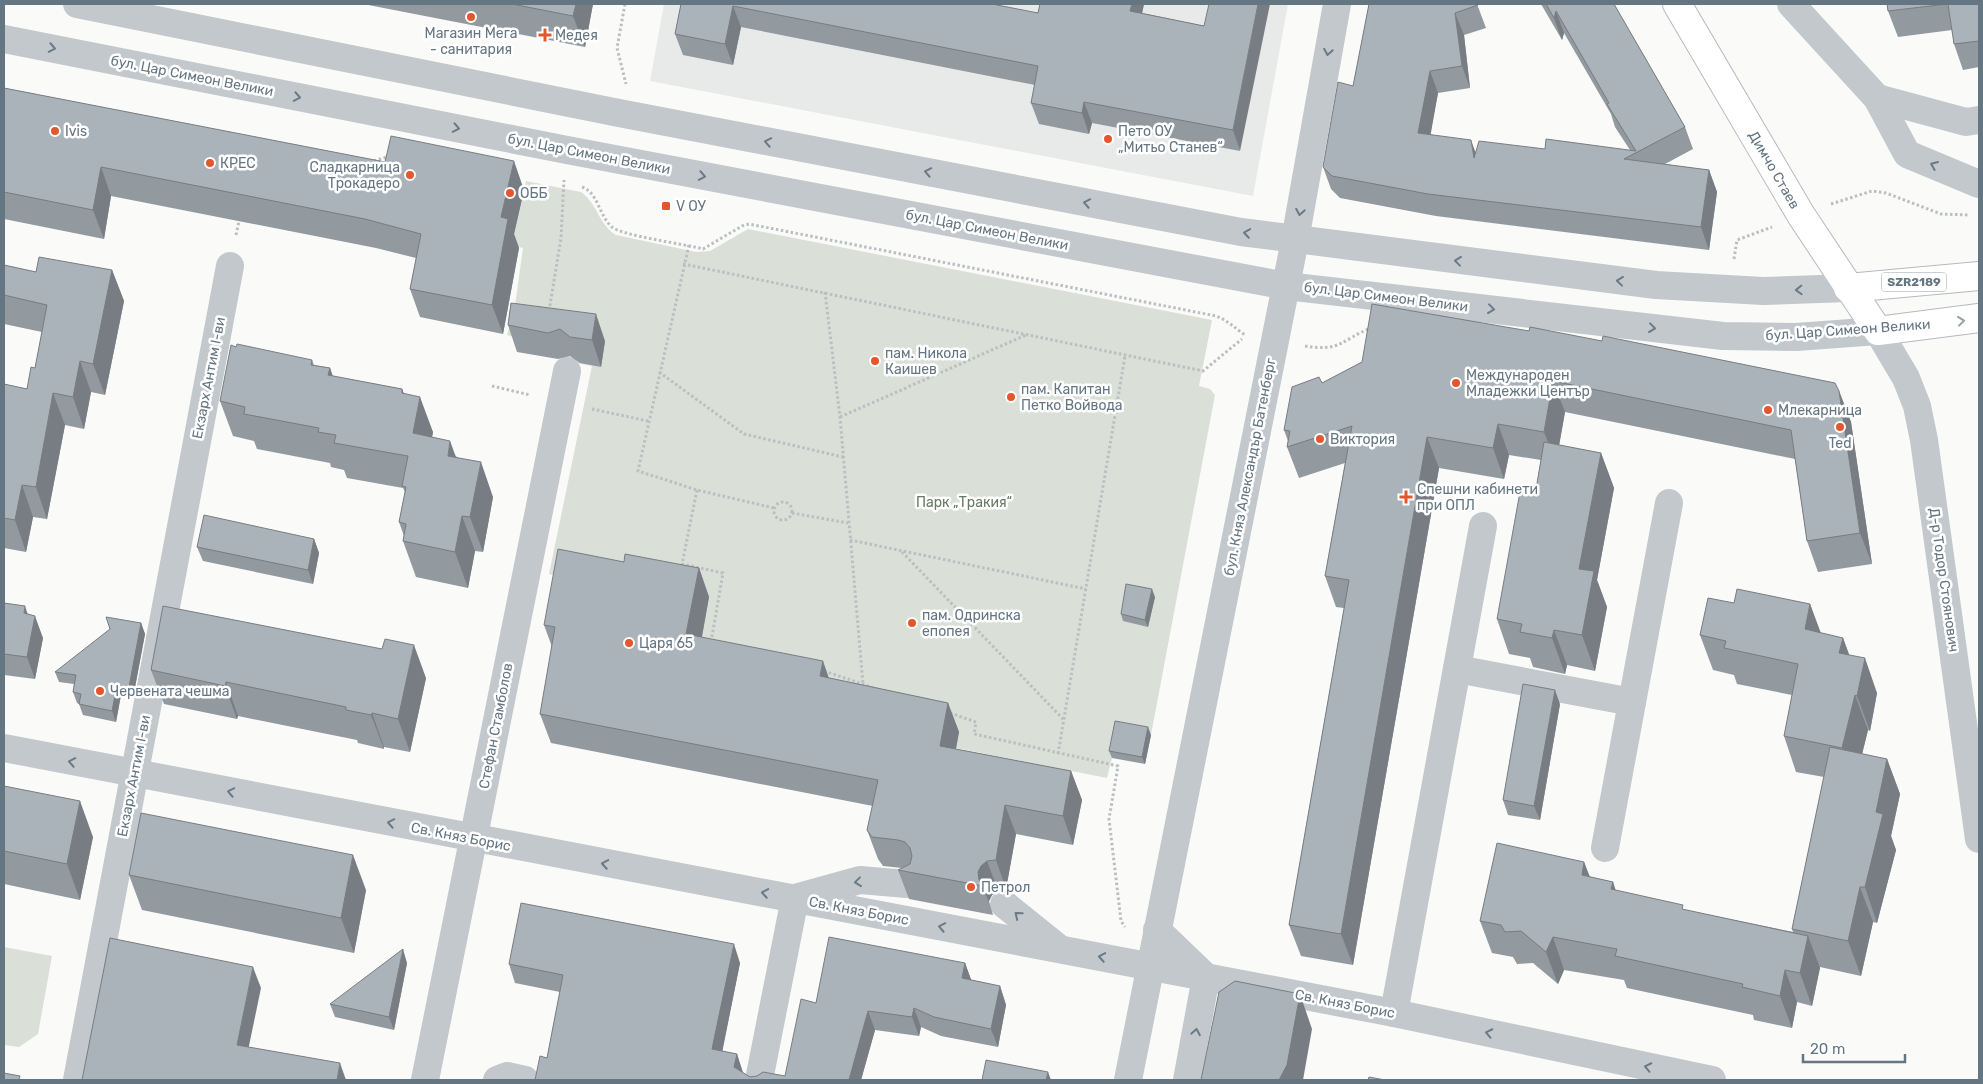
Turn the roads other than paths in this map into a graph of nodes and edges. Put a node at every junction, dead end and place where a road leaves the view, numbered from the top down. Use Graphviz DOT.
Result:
graph roads {
  1 [pos="77,4"];
  2 [pos="1337,4"];
  3 [pos="1678,4"];
  4 [pos="1791,4"];
  5 [pos="4,39"];
  6 [pos="1877,98"];
  7 [pos="1979,120"];
  8 [pos="1979,184"];
  9 [pos="1295,240"];
  10 [pos="230,266"];
  11 [pos="1979,276"];
  12 [pos="1286,286"];
  13 [pos="1848,288"];
  14 [pos="1979,318"];
  15 [pos="1878,331"];
  16 [pos="567,372"];
  17 [pos="1669,503"];
  18 [pos="1483,526"];
  19 [pos="1457,669"];
  20 [pos="1632,702"];
  21 [pos="4,748"];
  22 [pos="134,774"];
  23 [pos="473,839"];
  24 [pos="1979,839"];
  25 [pos="1604,848"];
  26 [pos="906,884"];
  27 [pos="795,898"];
  28 [pos="1004,904"];
  29 [pos="1157,930"];
  30 [pos="1059,949"];
  31 [pos="1150,966"];
  32 [pos="1206,977"];
  33 [pos="1394,1013"];
  34 [pos="1700,1079"];
  35 [pos="77,1080"];
  36 [pos="427,1080"];
  37 [pos="497,1080"];
  38 [pos="525,1080"];
  39 [pos="759,1080"];
  40 [pos="1128,1080"];
  41 [pos="1187,1080"];
  9 -- 1 [label="street, one-way"];
  2 -- 9 [label="street, бул. Княз Александър Батенберг, one-way"];
  3 -- 13 [label="main road, Димчо Стаев"];
  4 -- 6 [label="street"];
  5 -- 12 [label="street, бул. Цар Симеон Велики, one-way"];
  6 -- 7 [label="street"];
  8 -- 6 [label="street, one-way"];
  9 -- 12 [label="street, бул. Княз Александър Батенберг"];
  13 -- 9 [label="street, SZR2189, one-way"];
  10 -- 22 [label="street, Екзарх Антим I-ви"];
  11 -- 13 [label="main road, SZR2189"];
  12 -- 15 [label="street, бул. Цар Симеон Велики, one-way"];
  12 -- 29 [label="street, бул. Княз Александър Батенберг"];
  13 -- 15 [label="main road, Димчо Стаев"];
  15 -- 14 [label="main road, бул. Цар Симеон Велики, one-way"];
  15 -- 24 [label="street, Д-р Тодор Стоянович"];
  16 -- 23 [label="street, Стефан Стамболов"];
  17 -- 20 [label="street"];
  18 -- 19 [label="street"];
  19 -- 20 [label="street"];
  19 -- 33 [label="street"];
  20 -- 25 [label="street"];
  22 -- 21 [label="street, Св. Княз Борис, one-way"];
  23 -- 22 [label="street, Св. Княз Борис, one-way"];
  22 -- 35 [label="street, Екзарх Антим I-ви"];
  27 -- 23 [label="street, Св. Княз Борис, one-way"];
  23 -- 36 [label="street, Стефан Стамболов"];
  26 -- 27 [label="street, one-way"];
  30 -- 27 [label="street, Св. Княз Борис, one-way"];
  27 -- 39 [label="street"];
  30 -- 28 [label="street, one-way"];
  29 -- 31 [label="street, бул. Княз Александър Батенберг"];
  29 -- 32 [label="street"];
  31 -- 30 [label="street, Св. Княз Борис, one-way"];
  31 -- 32 [label="street, Св. Княз Борис"];
  31 -- 40 [label="street, бул. Княз Александър Батенберг"];
  32 -- 33 [label="street, Св. Княз Борис"];
  41 -- 32 [label="street, one-way"];
  34 -- 33 [label="street, Св. Княз Борис, one-way"];
  37 -- 38 [label="street"];
}
